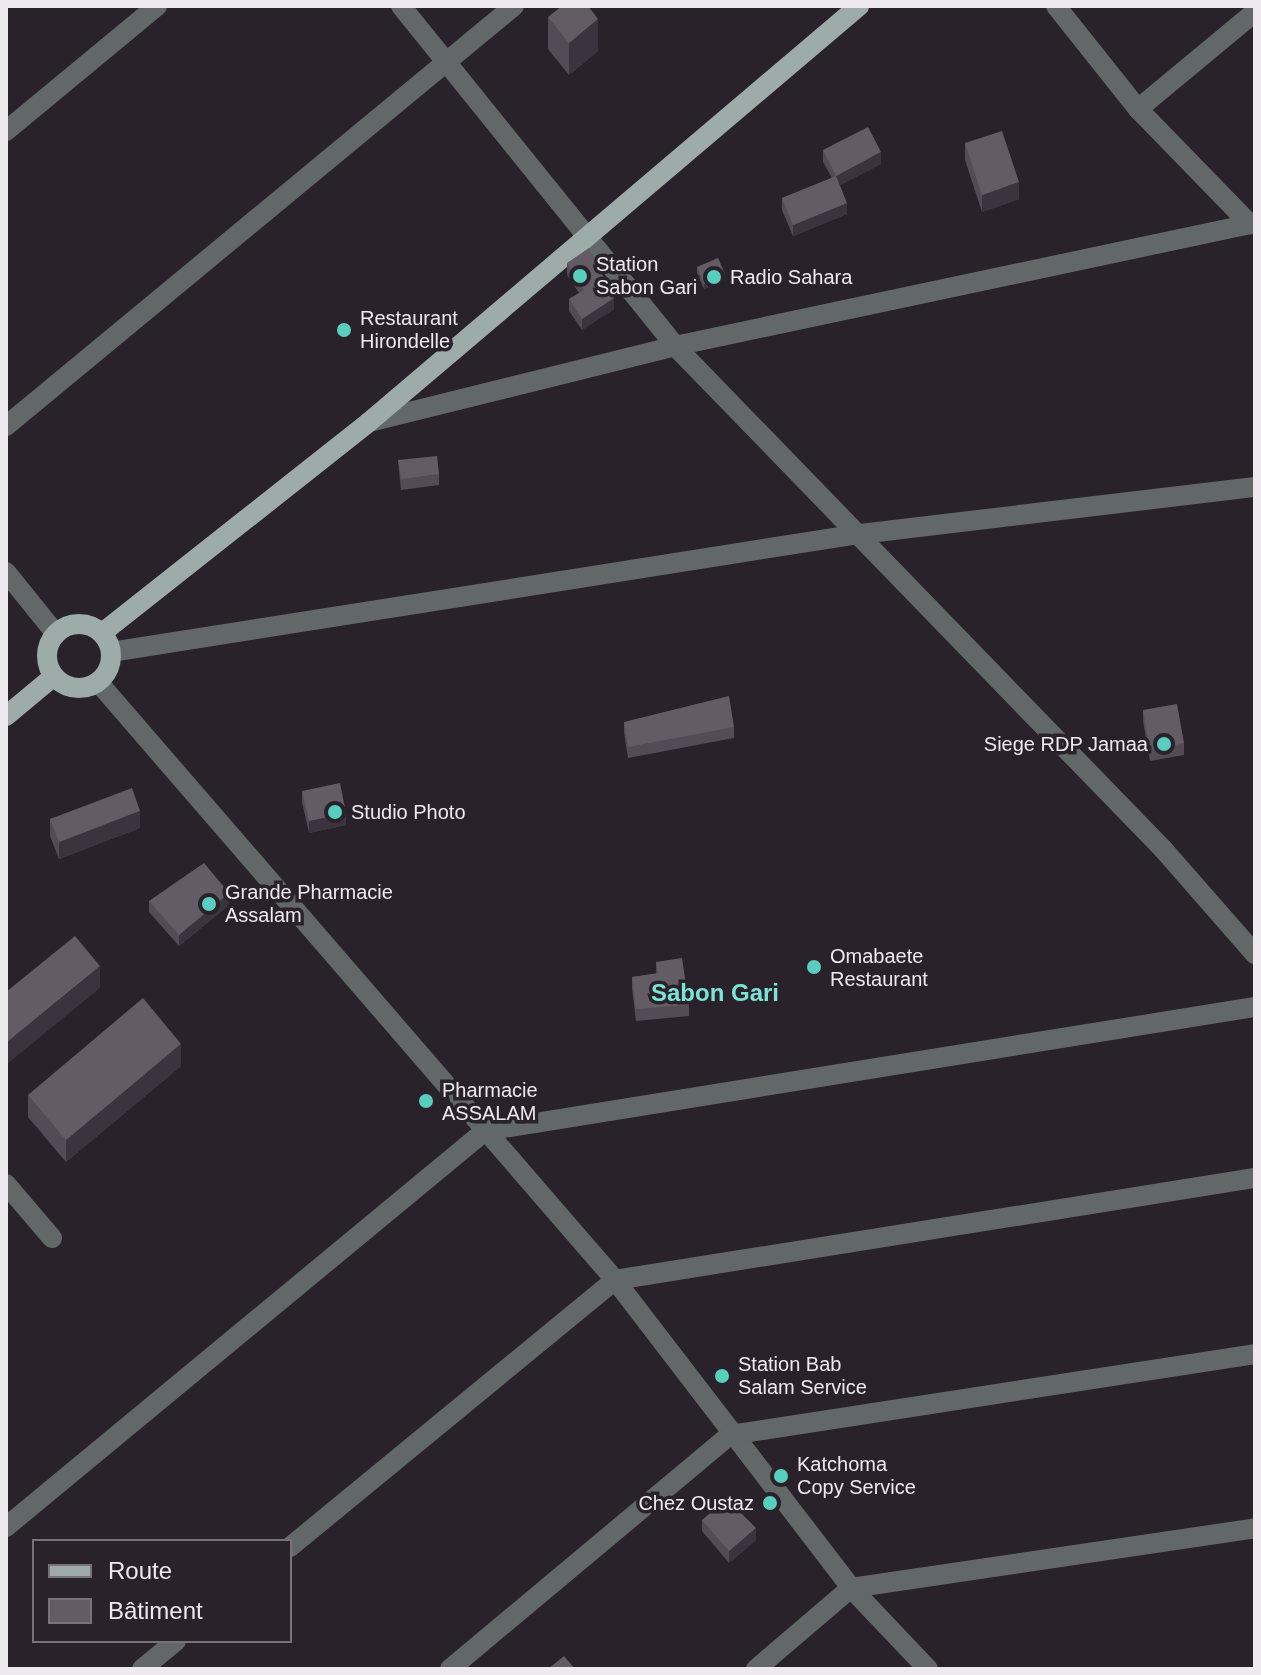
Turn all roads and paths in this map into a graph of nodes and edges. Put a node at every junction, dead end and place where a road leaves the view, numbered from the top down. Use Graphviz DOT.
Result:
graph roads {
  1 [pos="157,6"];
  2 [pos="401,6"];
  3 [pos="514,6"];
  4 [pos="859,6"];
  5 [pos="1056,6"];
  6 [pos="1255,12"];
  7 [pos="449,61"];
  8 [pos="1138,109"];
  9 [pos="6,131"];
  10 [pos="1253,224"];
  11 [pos="588,235"];
  12 [pos="675,346"];
  13 [pos="369,422"];
  14 [pos="6,426"];
  15 [pos="1255,487"];
  16 [pos="852,535"];
  17 [pos="6,572"];
  18 [pos="102,633"];
  19 [pos="56,634"];
  20 [pos="111,652"];
  21 [pos="54,676"];
  22 [pos="98,682"];
  23 [pos="6,716"];
  24 [pos="1255,954"];
  25 [pos="1255,1007"];
  26 [pos="485,1131"];
  27 [pos="1255,1178"];
  28 [pos="6,1184"];
  29 [pos="52,1238"];
  30 [pos="615,1280"];
  31 [pos="1255,1354"];
  32 [pos="730,1435"];
  33 [pos="6,1527"];
  34 [pos="1255,1528"];
  35 [pos="292,1545"];
  36 [pos="851,1588"];
  37 [pos="174,1643"];
  38 [pos="142,1669"];
  39 [pos="450,1669"];
  40 [pos="756,1669"];
  41 [pos="928,1669"];
  1 -- 9 [label="street"];
  2 -- 7 [label="street"];
  3 -- 7 [label="street"];
  4 -- 11 [label="main road"];
  5 -- 8 [label="street"];
  6 -- 8 [label="street"];
  7 -- 11 [label="street"];
  7 -- 14 [label="street"];
  8 -- 10 [label="street"];
  10 -- 12 [label="street"];
  11 -- 12 [label="street"];
  11 -- 13 [label="main road"];
  12 -- 13 [label="street"];
  12 -- 16 [label="street"];
  13 -- 18 [label="main road"];
  15 -- 16 [label="street"];
  16 -- 20 [label="street"];
  16 -- 24 [label="street"];
  17 -- 19 [label="street"];
  18 -- 19 [label="main road"];
  18 -- 20 [label="main road"];
  19 -- 21 [label="main road"];
  20 -- 22 [label="main road"];
  21 -- 22 [label="main road"];
  21 -- 23 [label="main road"];
  22 -- 26 [label="street"];
  25 -- 26 [label="street"];
  26 -- 30 [label="street"];
  26 -- 33 [label="street"];
  27 -- 30 [label="street"];
  28 -- 29 [label="street"];
  30 -- 32 [label="street"];
  30 -- 35 [label="street"];
  31 -- 32 [label="street"];
  32 -- 36 [label="street"];
  32 -- 39 [label="street"];
  34 -- 36 [label="street"];
  36 -- 40 [label="street"];
  36 -- 41 [label="street"];
  37 -- 38 [label="street"];
}
